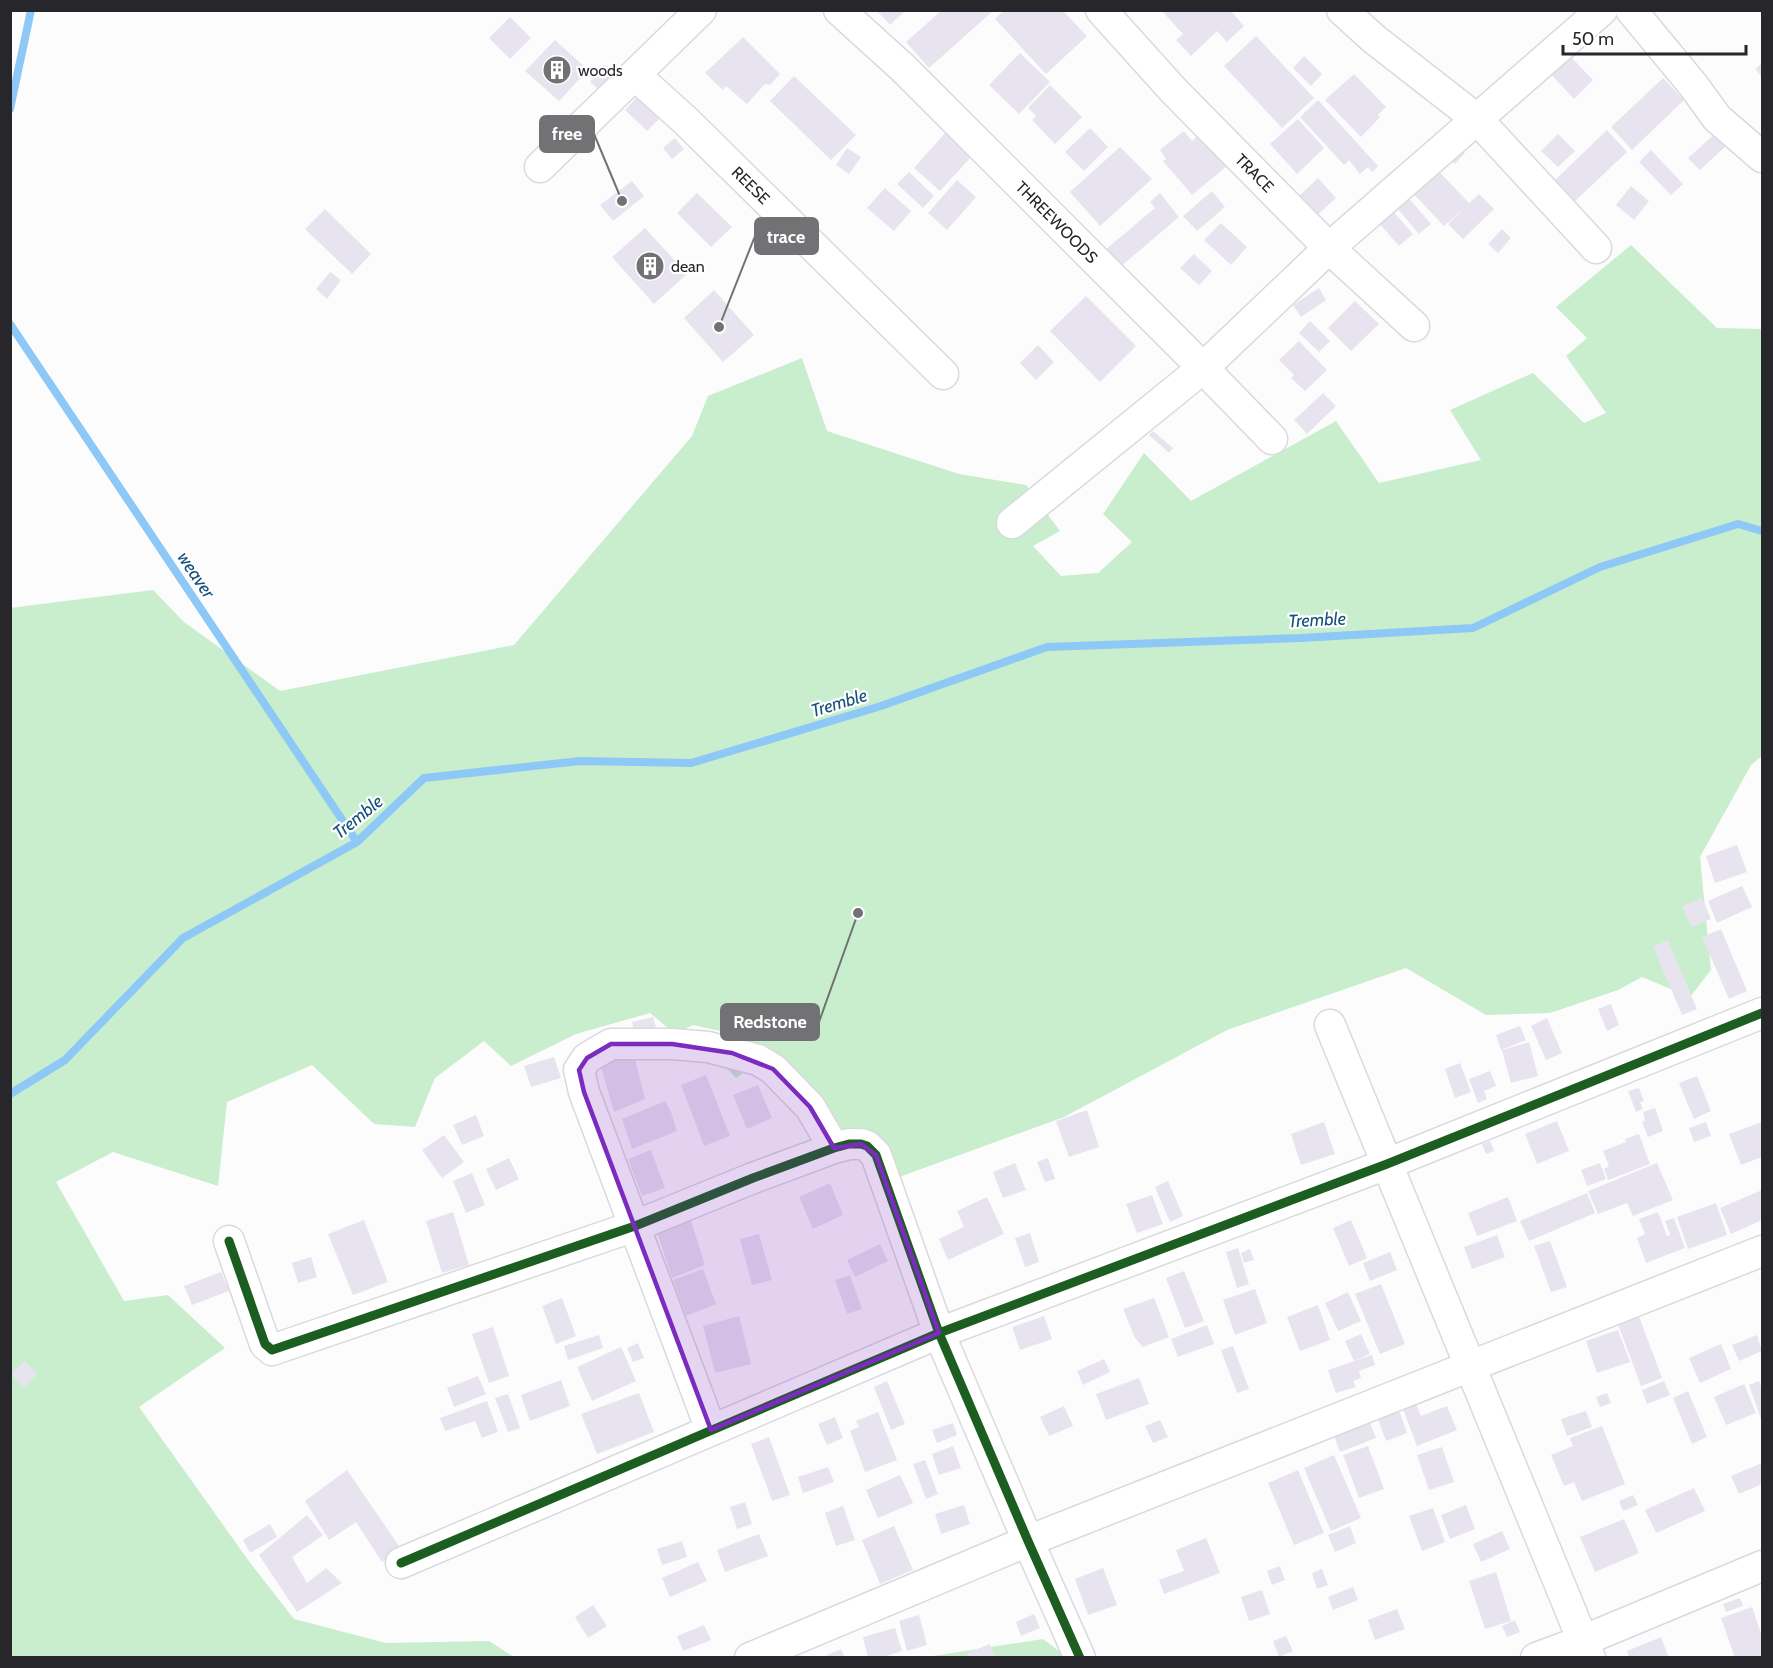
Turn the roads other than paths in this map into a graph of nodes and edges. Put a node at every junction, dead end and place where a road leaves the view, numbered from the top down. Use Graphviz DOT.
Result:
graph roads {
  1 [pos="700,10"];
  2 [pos="839,10"];
  3 [pos="1101,10"];
  4 [pos="1342,10"];
  5 [pos="1602,10"];
  6 [pos="1631,10"];
  7 [pos="635,75"];
  8 [pos="1478,120"];
  9 [pos="1762,157"];
  10 [pos="540,167"];
  11 [pos="1329,248"];
  12 [pos="1596,248"];
  13 [pos="1414,327"];
  14 [pos="1203,368"];
  15 [pos="943,374"];
  16 [pos="1272,439"];
  17 [pos="1012,524"];
  18 [pos="1762,1013"];
  19 [pos="1330,1025"];
  20 [pos="834,1148"];
  21 [pos="1387,1164"];
  22 [pos="635,1226"];
  23 [pos="229,1241"];
  24 [pos="1762,1251"];
  25 [pos="939,1333"];
  26 [pos="1471,1366"];
  27 [pos="711,1430"];
  28 [pos="1028,1541"];
  29 [pos="401,1563"];
  30 [pos="1762,1566"];
  31 [pos="1586,1649"];
  32 [pos="750,1658"];
  33 [pos="1080,1658"];
  34 [pos="1536,1658"];
  1 -- 7 [label="street"];
  2 -- 14 [label="street, THREEWOODS"];
  3 -- 11 [label="street, TRACE"];
  4 -- 8 [label="street"];
  5 -- 8 [label="street"];
  6 -- 9 [label="street"];
  7 -- 10 [label="street"];
  7 -- 15 [label="street, REESE"];
  8 -- 11 [label="street"];
  8 -- 12 [label="street"];
  11 -- 13 [label="street, TRACE"];
  11 -- 14 [label="street"];
  14 -- 16 [label="street, THREEWOODS"];
  14 -- 17 [label="street"];
  18 -- 21 [label="street"];
  19 -- 21 [label="street"];
  20 -- 22 [label="street"];
  20 -- 22 [label="street"];
  20 -- 25 [label="street"];
  21 -- 25 [label="street"];
  21 -- 26 [label="street"];
  22 -- 23 [label="street"];
  22 -- 27 [label="street"];
  24 -- 26 [label="street"];
  25 -- 27 [label="street"];
  25 -- 28 [label="street"];
  26 -- 28 [label="street"];
  26 -- 31 [label="street"];
  27 -- 29 [label="street"];
  28 -- 32 [label="street"];
  28 -- 33 [label="street"];
  30 -- 31 [label="street"];
  31 -- 34 [label="street"];
}
